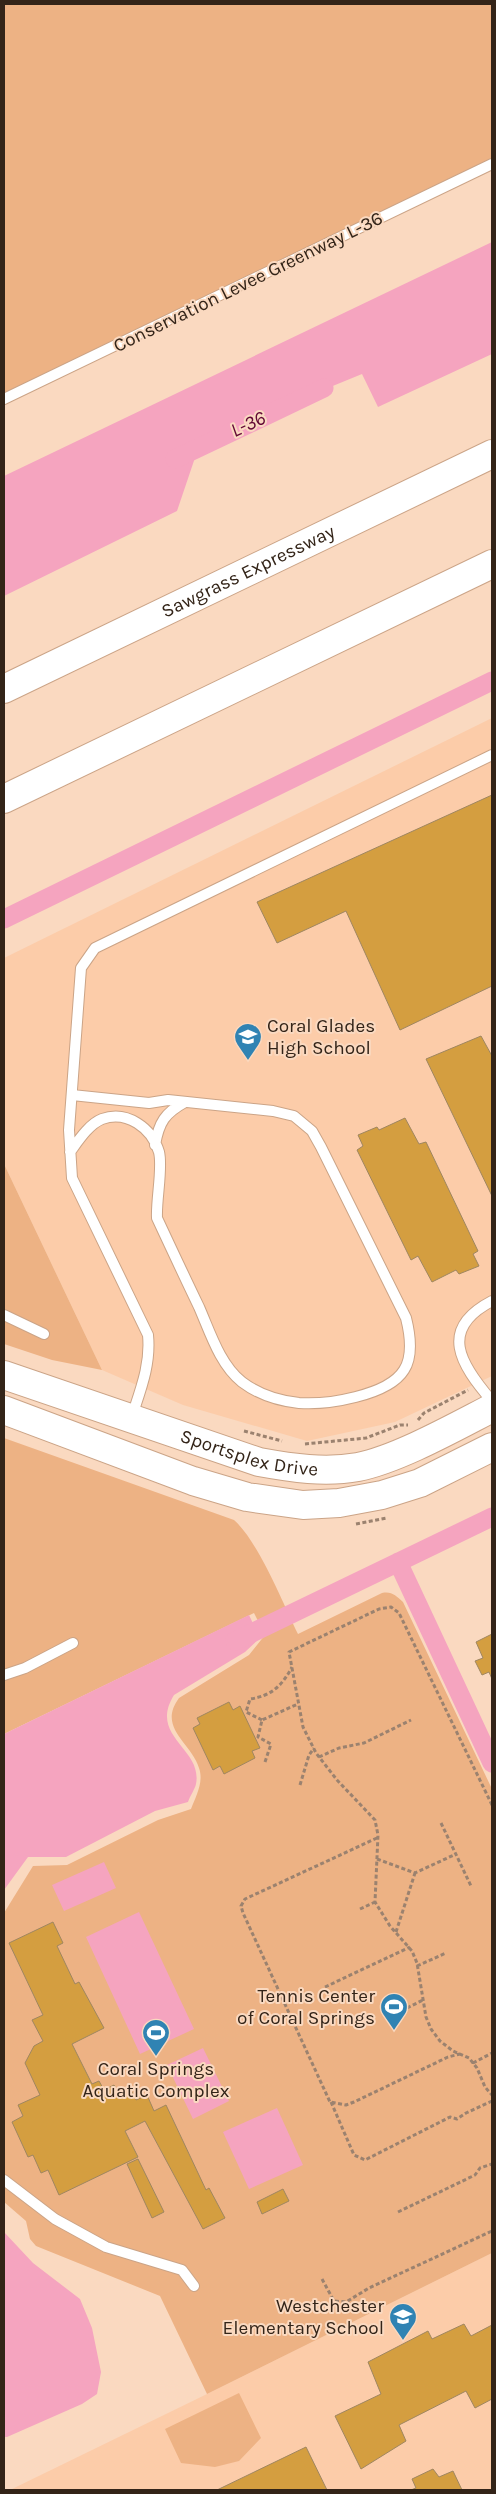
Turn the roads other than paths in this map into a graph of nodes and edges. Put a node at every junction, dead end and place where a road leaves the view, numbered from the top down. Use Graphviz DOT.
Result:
graph roads {
  1 [pos="492,164"];
  2 [pos="4,399"];
  3 [pos="492,454"];
  4 [pos="492,564"];
  5 [pos="4,689"];
  6 [pos="492,755"];
  7 [pos="4,799"];
  8 [pos="72,1095"];
  9 [pos="185,1102"];
  10 [pos="155,1145"];
  11 [pos="70,1152"];
  12 [pos="492,1300"];
  13 [pos="4,1315"];
  14 [pos="44,1334"];
  15 [pos="4,1375"];
  16 [pos="492,1401"];
  17 [pos="492,1408"];
  18 [pos="4,1410"];
  19 [pos="131,1420"];
  20 [pos="492,1447"];
  21 [pos="73,1643"];
  22 [pos="4,1675"];
  23 [pos="4,2180"];
  24 [pos="194,2286"];
  1 -- 2 [label="lane, Conservation Levee Greenway L-36"];
  3 -- 5 [label="main road, Sawgrass Expressway"];
  4 -- 7 [label="main road"];
  6 -- 8 [label="lane"];
  8 -- 9 [label="lane"];
  8 -- 11 [label="lane"];
  9 -- 10 [label="lane"];
  9 -- 10 [label="lane"];
  10 -- 11 [label="lane"];
  11 -- 19 [label="lane"];
  12 -- 16 [label="lane"];
  13 -- 14 [label="lane"];
  15 -- 19 [label="main road, Sportsplex Drive"];
  17 -- 19 [label="main road, Sportsplex Drive"];
  18 -- 20 [label="main road, Sportsplex Drive"];
  21 -- 22 [label="lane"];
  23 -- 24 [label="lane"];
}
